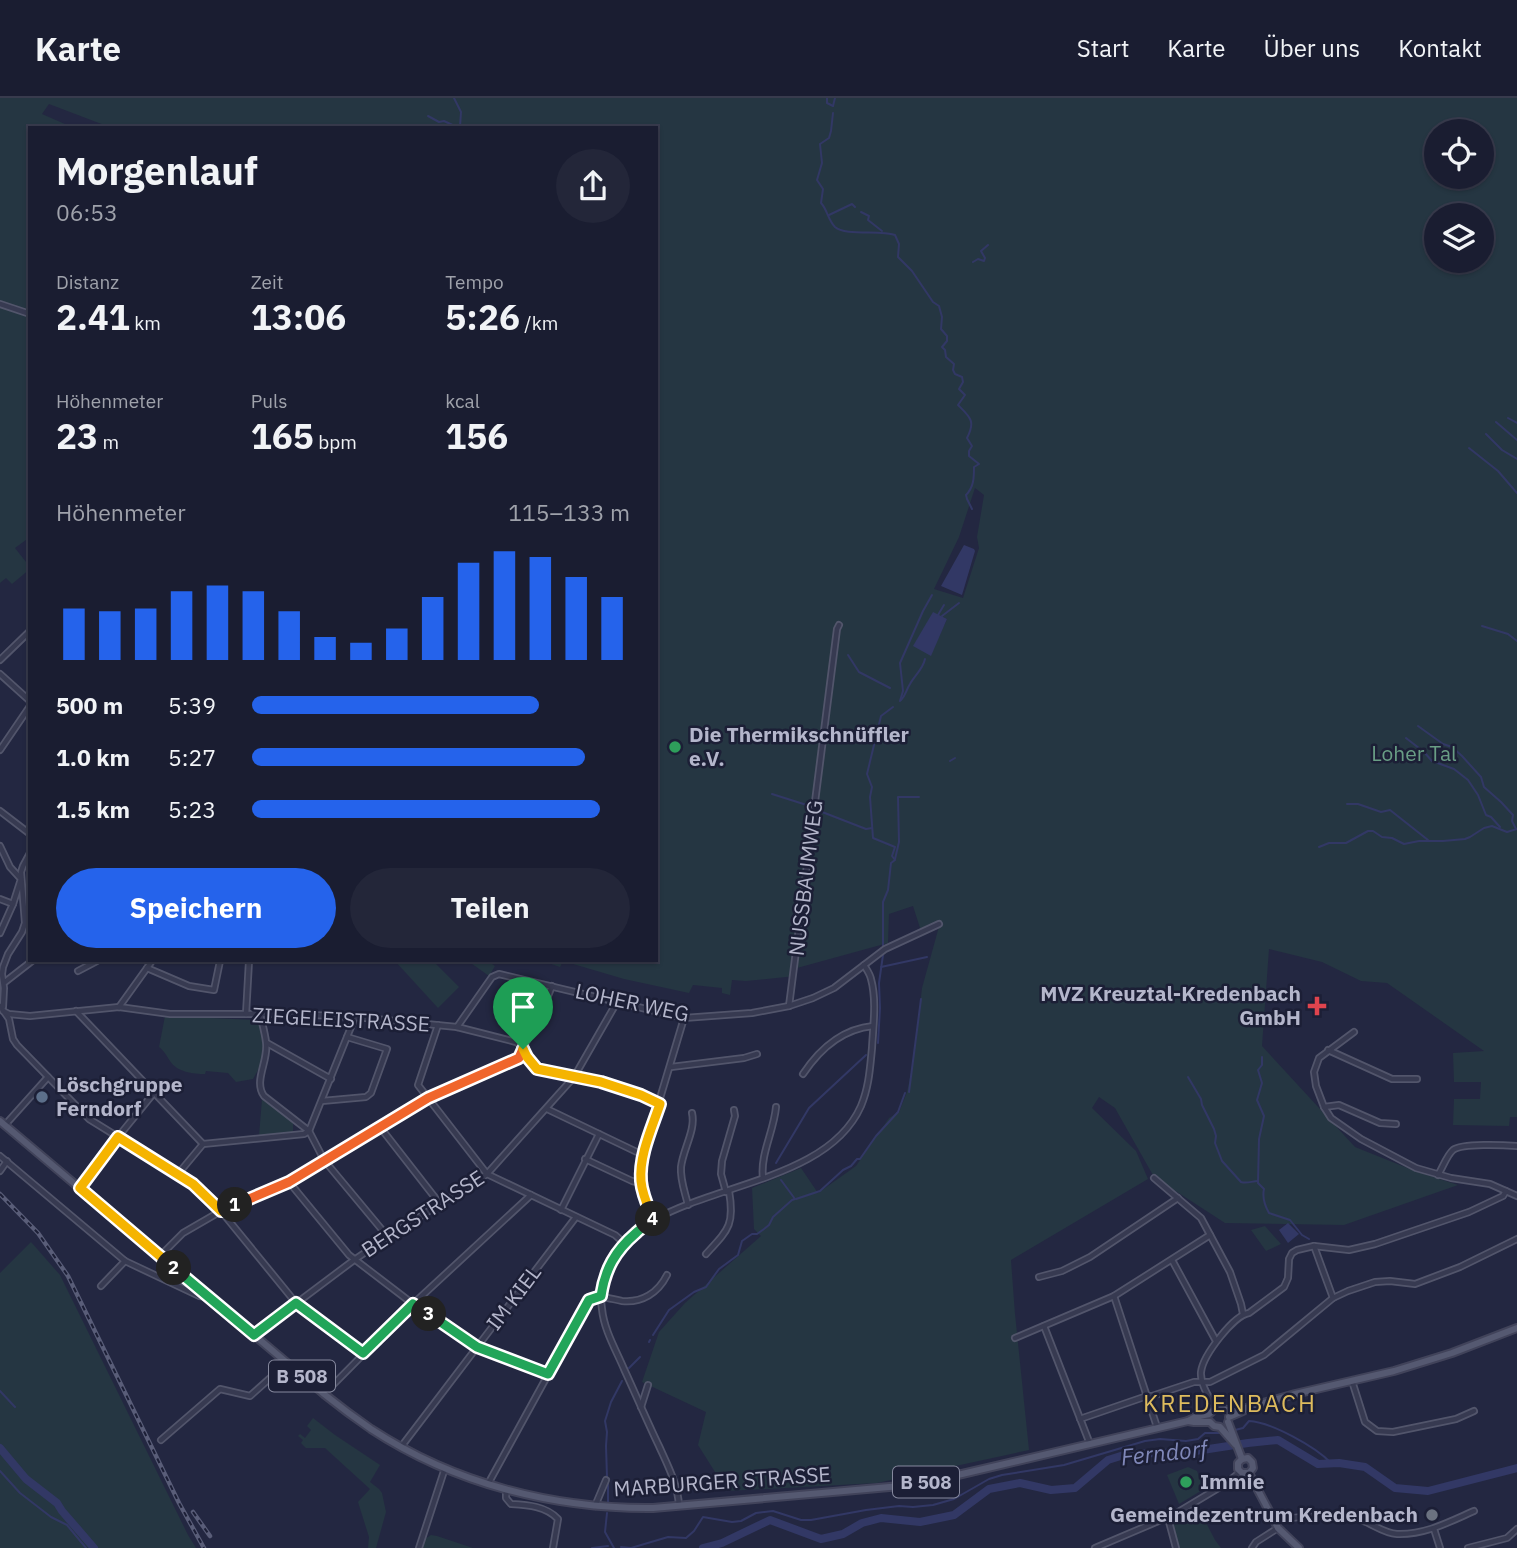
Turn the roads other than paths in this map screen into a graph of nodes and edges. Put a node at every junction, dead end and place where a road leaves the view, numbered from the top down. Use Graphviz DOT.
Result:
graph roads {
  1 [pos="0,304"];
  2 [pos="28,313"];
  3 [pos="839,625"];
  4 [pos="28,633"];
  5 [pos="0,660"];
  6 [pos="0,674"];
  7 [pos="28,702"];
  8 [pos="28,707"];
  9 [pos="0,750"];
  10 [pos="0,811"];
  11 [pos="28,832"];
  12 [pos="0,846"];
  13 [pos="28,857"];
  14 [pos="21,879"];
  15 [pos="0,898"];
  16 [pos="13,904"];
  17 [pos="939,924"];
  18 [pos="0,932"];
  19 [pos="30,962"];
  20 [pos="95,962"];
  21 [pos="151,962"];
  22 [pos="220,962"];
  23 [pos="249,962"];
  24 [pos="864,965"];
  25 [pos="147,968"];
  26 [pos="78,971"];
  27 [pos="2,980"];
  28 [pos="552,986"];
  29 [pos="617,1002"];
  30 [pos="789,1006"];
  31 [pos="119,1007"];
  32 [pos="1,1010"];
  33 [pos="76,1011"];
  34 [pos="246,1014"];
  35 [pos="260,1014"];
  36 [pos="355,1017"];
  37 [pos="684,1018"];
  38 [pos="438,1025"];
  39 [pos="873,1026"];
  40 [pos="457,1027"];
  41 [pos="1354,1032"];
  42 [pos="347,1037"];
  43 [pos="267,1043"];
  44 [pos="523,1049"];
  45 [pos="1328,1050"];
  46 [pos="757,1054"];
  47 [pos="671,1067"];
  48 [pos="803,1074"];
  49 [pos="48,1077"];
  50 [pos="574,1077"];
  51 [pos="331,1079"];
  52 [pos="1417,1079"];
  53 [pos="153,1094"];
  54 [pos="428,1098"];
  55 [pos="321,1101"];
  56 [pos="660,1104"];
  57 [pos="776,1107"];
  58 [pos="1324,1107"];
  59 [pos="547,1109"];
  60 [pos="734,1110"];
  61 [pos="692,1113"];
  62 [pos="3,1123"];
  63 [pos="1396,1124"];
  64 [pos="380,1127"];
  65 [pos="309,1131"];
  66 [pos="599,1134"];
  67 [pos="118,1137"];
  68 [pos="203,1143"];
  69 [pos="1517,1146"];
  70 [pos="643,1155"];
  71 [pos="0,1156"];
  72 [pos="585,1159"];
  73 [pos="324,1160"];
  74 [pos="6,1161"];
  75 [pos="0,1171"];
  76 [pos="178,1174"];
  77 [pos="487,1174"];
  78 [pos="1438,1175"];
  79 [pos="763,1178"];
  80 [pos="1154,1178"];
  81 [pos="289,1182"];
  82 [pos="641,1182"];
  83 [pos="80,1188"];
  84 [pos="727,1191"];
  85 [pos="1506,1191"];
  86 [pos="531,1195"];
  87 [pos="1517,1196"];
  88 [pos="1178,1198"];
  89 [pos="440,1203"];
  90 [pos="688,1205"];
  91 [pos="561,1210"];
  92 [pos="221,1211"];
  93 [pos="576,1217"];
  94 [pos="653,1220"];
  95 [pos="1210,1236"];
  96 [pos="388,1237"];
  97 [pos="1517,1239"];
  98 [pos="624,1243"];
  99 [pos="1314,1247"];
  100 [pos="706,1254"];
  101 [pos="160,1256"];
  102 [pos="1172,1259"];
  103 [pos="354,1260"];
  104 [pos="125,1261"];
  105 [pos="667,1275"];
  106 [pos="1039,1277"];
  107 [pos="101,1286"];
  108 [pos="601,1296"];
  109 [pos="1114,1296"];
  110 [pos="208,1297"];
  111 [pos="1333,1298"];
  112 [pos="296,1303"];
  113 [pos="413,1304"];
  114 [pos="1243,1314"];
  115 [pos="1044,1326"];
  116 [pos="1517,1328"];
  117 [pos="254,1335"];
  118 [pos="1015,1338"];
  119 [pos="1216,1341"];
  120 [pos="477,1347"];
  121 [pos="363,1353"];
  122 [pos="287,1363"];
  123 [pos="548,1374"];
  124 [pos="1352,1381"];
  125 [pos="1202,1382"];
  126 [pos="648,1385"];
  127 [pos="324,1394"];
  128 [pos="1147,1396"];
  129 [pos="641,1408"];
  130 [pos="1212,1411"];
  131 [pos="1474,1411"];
  132 [pos="1228,1417"];
  133 [pos="1080,1419"];
  134 [pos="1188,1421"];
  135 [pos="1210,1422"];
  136 [pos="1157,1427"];
  137 [pos="1220,1427"];
  138 [pos="161,1440"];
  139 [pos="1090,1444"];
  140 [pos="1235,1444"];
  141 [pos="401,1447"];
  142 [pos="1242,1459"];
  143 [pos="445,1468"];
  144 [pos="1240,1472"];
  145 [pos="1249,1473"];
  146 [pos="606,1480"];
  147 [pos="488,1484"];
  148 [pos="506,1490"];
  149 [pos="594,1506"];
  150 [pos="679,1506"];
  151 [pos="1474,1511"];
  152 [pos="1168,1518"];
  153 [pos="1273,1521"];
  154 [pos="1278,1528"];
  155 [pos="1434,1529"];
  156 [pos="1517,1530"];
  157 [pos="419,1548"];
  158 [pos="553,1548"];
  159 [pos="1095,1548"];
  160 [pos="1176,1548"];
  161 [pos="1252,1548"];
  162 [pos="1299,1548"];
  163 [pos="1440,1548"];
  164 [pos="1468,1548"];
  1 -- 2 [label="street"];
  3 -- 30 [label="street, NUSSBAUMWEG"];
  4 -- 5 [label="street"];
  6 -- 7 [label="street"];
  8 -- 9 [label="street"];
  10 -- 11 [label="street"];
  12 -- 14 [label="street"];
  13 -- 14 [label="street"];
  14 -- 16 [label="street"];
  14 -- 27 [label="street"];
  15 -- 16 [label="street"];
  16 -- 18 [label="street"];
  17 -- 24 [label="street, LOHER WEG"];
  19 -- 27 [label="street"];
  20 -- 26 [label="street"];
  21 -- 25 [label="street"];
  22 -- 25 [label="street"];
  23 -- 34 [label="street"];
  24 -- 30 [label="street, LOHER WEG"];
  24 -- 39 [label="street"];
  25 -- 31 [label="street"];
  27 -- 32 [label="street"];
  28 -- 29 [label="street, LOHER WEG"];
  28 -- 40 [label="street, LOHER WEG"];
  28 -- 44 [label="street"];
  29 -- 37 [label="street, LOHER WEG"];
  29 -- 50 [label="street, BERGSTRASSE"];
  30 -- 37 [label="street, LOHER WEG"];
  31 -- 33 [label="street, ZIEGELEISTRASSE"];
  31 -- 34 [label="street, ZIEGELEISTRASSE"];
  32 -- 33 [label="street, ZIEGELEISTRASSE"];
  32 -- 49 [label="street"];
  33 -- 53 [label="street"];
  34 -- 35 [label="street, ZIEGELEISTRASSE"];
  35 -- 36 [label="street, ZIEGELEISTRASSE"];
  35 -- 43 [label="street"];
  36 -- 38 [label="street, ZIEGELEISTRASSE"];
  36 -- 42 [label="street"];
  37 -- 47 [label="street"];
  38 -- 40 [label="street, ZIEGELEISTRASSE"];
  38 -- 54 [label="street"];
  39 -- 48 [label="street"];
  39 -- 79 [label="street"];
  40 -- 44 [label="street, ZIEGELEISTRASSE"];
  41 -- 45 [label="street"];
  42 -- 51 [label="street"];
  42 -- 55 [label="street"];
  43 -- 51 [label="street"];
  43 -- 65 [label="street"];
  44 -- 50 [label="street, ZIEGELEISTRASSE"];
  44 -- 54 [label="street"];
  45 -- 52 [label="street"];
  45 -- 58 [label="street"];
  46 -- 47 [label="street"];
  47 -- 56 [label="street"];
  49 -- 62 [label="street"];
  49 -- 67 [label="street"];
  50 -- 56 [label="street, ZIEGELEISTRASSE"];
  50 -- 59 [label="street, BERGSTRASSE"];
  51 -- 55 [label="street"];
  53 -- 67 [label="street"];
  53 -- 68 [label="street"];
  54 -- 64 [label="street"];
  54 -- 77 [label="street"];
  55 -- 65 [label="street"];
  56 -- 70 [label="street"];
  57 -- 79 [label="street"];
  58 -- 63 [label="street"];
  58 -- 78 [label="street"];
  59 -- 66 [label="street"];
  59 -- 77 [label="street, BERGSTRASSE"];
  60 -- 84 [label="street"];
  61 -- 90 [label="street"];
  62 -- 83 [label="main road, MARBURGER STRASSE / B 508"];
  64 -- 73 [label="street"];
  64 -- 89 [label="street"];
  65 -- 68 [label="street"];
  65 -- 73 [label="street"];
  66 -- 70 [label="street"];
  66 -- 72 [label="street"];
  67 -- 76 [label="street"];
  67 -- 83 [label="street"];
  68 -- 76 [label="street"];
  69 -- 78 [label="street"];
  70 -- 82 [label="street"];
  71 -- 74 [label="street"];
  72 -- 82 [label="street"];
  72 -- 91 [label="street"];
  73 -- 81 [label="street"];
  73 -- 96 [label="street"];
  74 -- 75 [label="street"];
  74 -- 104 [label="street"];
  76 -- 92 [label="street"];
  77 -- 86 [label="street"];
  77 -- 89 [label="street, BERGSTRASSE"];
  78 -- 85 [label="street"];
  79 -- 84 [label="street"];
  80 -- 88 [label="street"];
  81 -- 92 [label="street"];
  81 -- 103 [label="street"];
  82 -- 94 [label="street"];
  83 -- 101 [label="main road, MARBURGER STRASSE / B 508"];
  84 -- 90 [label="street"];
  84 -- 100 [label="street"];
  85 -- 87 [label="street"];
  85 -- 99 [label="street"];
  86 -- 91 [label="street"];
  86 -- 113 [label="street"];
  88 -- 95 [label="street"];
  88 -- 106 [label="street"];
  89 -- 96 [label="street, BERGSTRASSE"];
  90 -- 94 [label="street"];
  91 -- 93 [label="street"];
  92 -- 101 [label="street"];
  92 -- 112 [label="street"];
  93 -- 98 [label="street"];
  93 -- 120 [label="street, IM KIEL"];
  94 -- 98 [label="street"];
  95 -- 102 [label="street"];
  95 -- 114 [label="street"];
  96 -- 103 [label="street, BERGSTRASSE"];
  97 -- 111 [label="street"];
  98 -- 108 [label="street"];
  99 -- 111 [label="street"];
  99 -- 114 [label="street"];
  101 -- 110 [label="main road, MARBURGER STRASSE / B 508"];
  102 -- 109 [label="street"];
  102 -- 119 [label="street"];
  103 -- 112 [label="street, BERGSTRASSE"];
  103 -- 113 [label="street"];
  104 -- 107 [label="street"];
  104 -- 110 [label="street"];
  105 -- 108 [label="street"];
  108 -- 123 [label="street"];
  108 -- 129 [label="street"];
  109 -- 115 [label="street"];
  109 -- 128 [label="street"];
  110 -- 117 [label="main road, MARBURGER STRASSE / B 508"];
  111 -- 125 [label="street"];
  112 -- 117 [label="street, BERGSTRASSE"];
  112 -- 121 [label="street"];
  113 -- 120 [label="street"];
  113 -- 121 [label="street"];
  114 -- 119 [label="street"];
  115 -- 118 [label="street"];
  115 -- 133 [label="street"];
  116 -- 124 [label="main road"];
  117 -- 122 [label="main road, MARBURGER STRASSE / B 508"];
  119 -- 125 [label="street"];
  120 -- 123 [label="street"];
  120 -- 141 [label="street, IM KIEL"];
  121 -- 127 [label="street"];
  122 -- 127 [label="main road, MARBURGER STRASSE / B 508"];
  122 -- 138 [label="street"];
  123 -- 147 [label="street"];
  124 -- 131 [label="street"];
  124 -- 132 [label="main road"];
  125 -- 128 [label="street"];
  125 -- 130 [label="street"];
  126 -- 129 [label="street"];
  127 -- 141 [label="main road, MARBURGER STRASSE / B 508"];
  128 -- 133 [label="street"];
  128 -- 136 [label="street"];
  129 -- 150 [label="street"];
  130 -- 132 [label="main road, B 508"];
  130 -- 134 [label="main road, MARBURGER STRASSE / B 508"];
  130 -- 135 [label="main road"];
  132 -- 137 [label="main road"];
  132 -- 140 [label="main road"];
  133 -- 139 [label="street"];
  134 -- 135 [label="main road, MARBURGER STRASSE / B 508"];
  134 -- 136 [label="main road, MARBURGER STRASSE / B 508"];
  135 -- 137 [label="main road, B 508"];
  136 -- 139 [label="main road, MARBURGER STRASSE / B 508"];
  137 -- 140 [label="main road"];
  139 -- 150 [label="main road, MARBURGER STRASSE / B 508"];
  140 -- 142 [label="main road"];
  141 -- 143 [label="main road, MARBURGER STRASSE / B 508"];
  142 -- 144 [label="main road"];
  142 -- 145 [label="main road"];
  143 -- 147 [label="main road, MARBURGER STRASSE / B 508"];
  143 -- 157 [label="street"];
  144 -- 145 [label="main road"];
  144 -- 152 [label="street"];
  145 -- 153 [label="main road"];
  146 -- 149 [label="street"];
  147 -- 148 [label="main road, MARBURGER STRASSE / B 508"];
  148 -- 149 [label="main road, MARBURGER STRASSE / B 508"];
  148 -- 158 [label="street"];
  149 -- 150 [label="main road, MARBURGER STRASSE / B 508"];
  151 -- 155 [label="street"];
  152 -- 159 [label="street"];
  152 -- 160 [label="street"];
  153 -- 154 [label="main road"];
  153 -- 155 [label="street"];
  154 -- 161 [label="street"];
  154 -- 162 [label="main road"];
  155 -- 163 [label="street"];
  156 -- 164 [label="street"];
}
